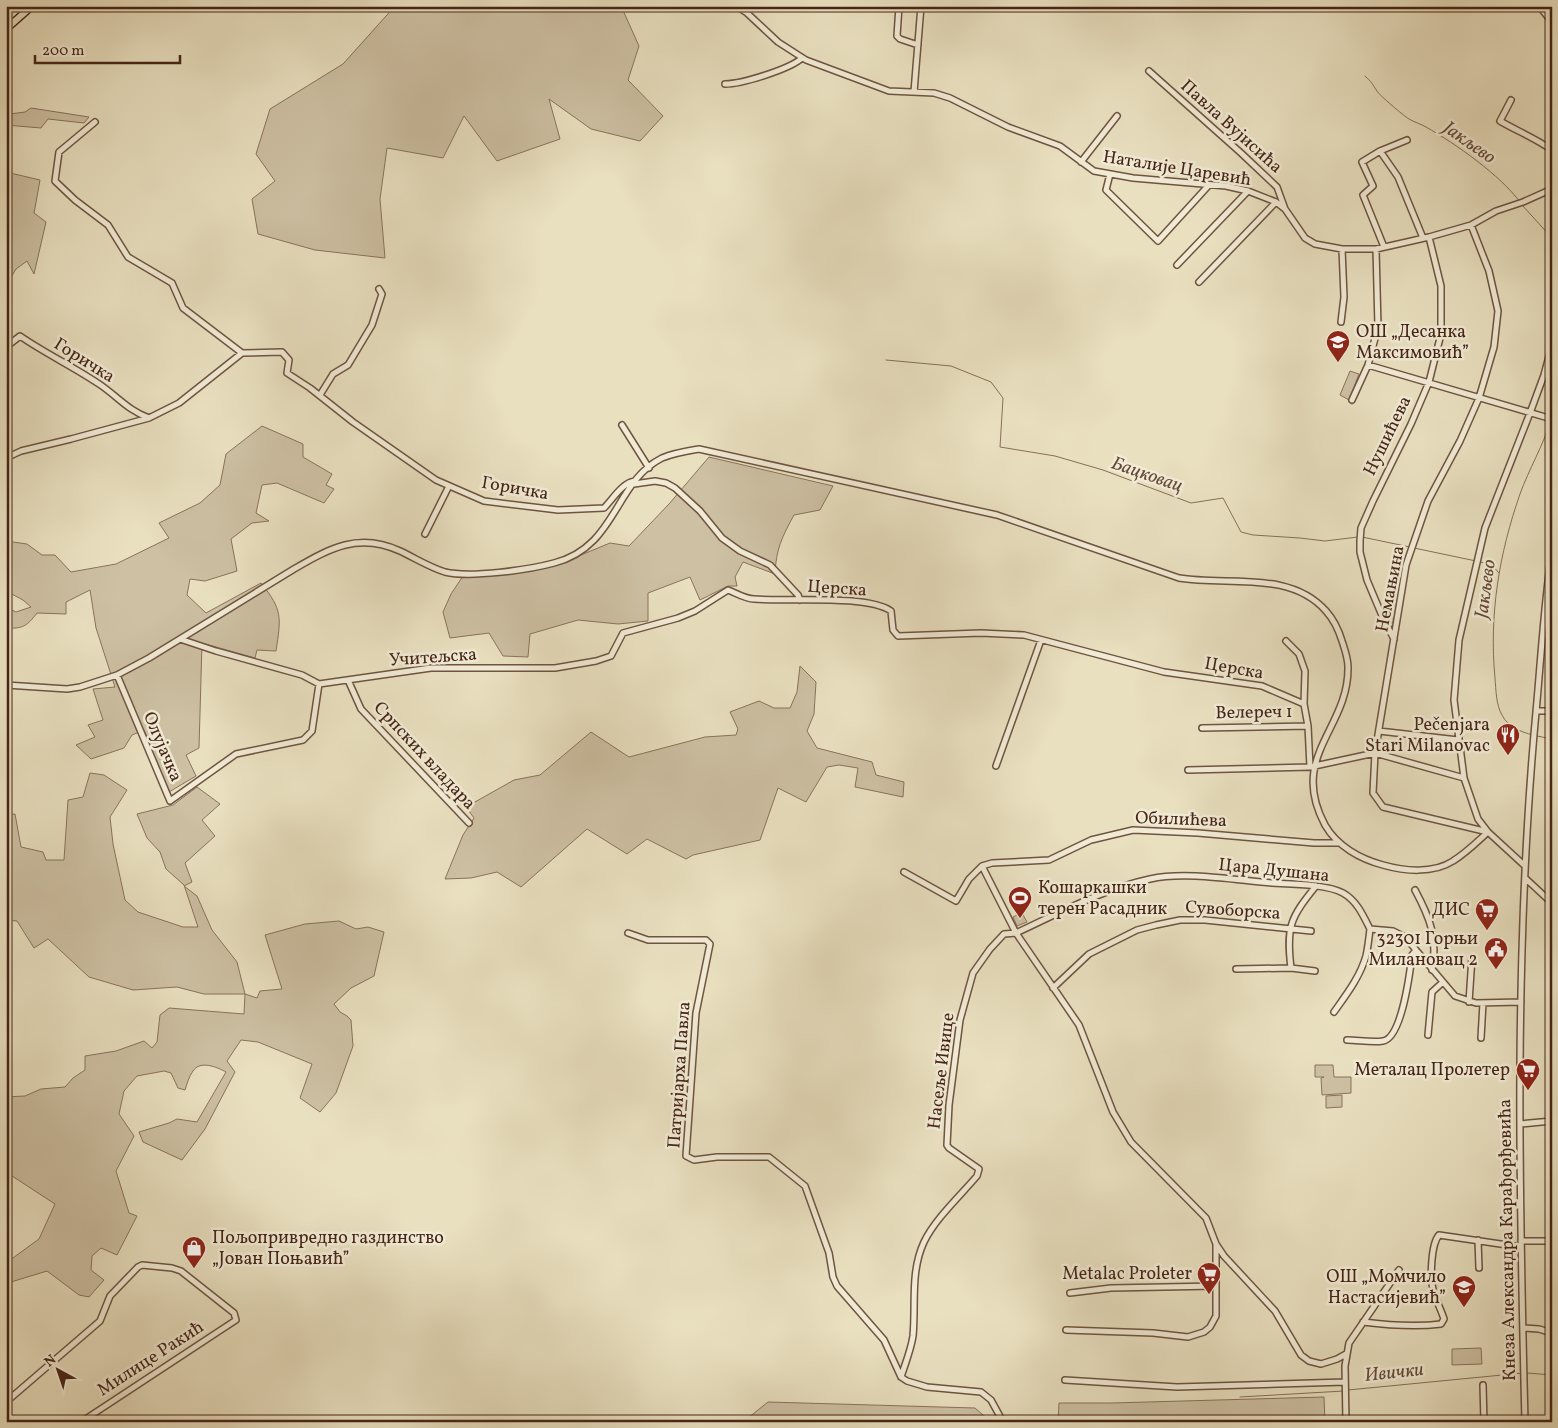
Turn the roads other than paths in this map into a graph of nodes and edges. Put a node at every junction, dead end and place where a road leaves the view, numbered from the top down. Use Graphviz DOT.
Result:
graph roads {
  1 [pos="32,6"];
  2 [pos="736,6"];
  3 [pos="899,6"];
  4 [pos="921,6"];
  5 [pos="1539,6"];
  6 [pos="1552,22"];
  7 [pos="6,29"];
  8 [pos="918,45"];
  9 [pos="802,58"];
  10 [pos="1149,71"];
  11 [pos="725,84"];
  12 [pos="914,92"];
  13 [pos="1511,100"];
  14 [pos="1118,116"];
  15 [pos="95,122"];
  16 [pos="1407,140"];
  17 [pos="1552,150"];
  18 [pos="1380,151"];
  19 [pos="1081,162"];
  20 [pos="1110,174"];
  21 [pos="1209,185"];
  22 [pos="1552,189"];
  23 [pos="1248,191"];
  24 [pos="1276,202"];
  25 [pos="1285,209"];
  26 [pos="1471,225"];
  27 [pos="1426,238"];
  28 [pos="1384,247"];
  29 [pos="1342,248"];
  30 [pos="1376,249"];
  31 [pos="1177,265"];
  32 [pos="1199,282"];
  33 [pos="379,289"];
  34 [pos="1341,322"];
  35 [pos="1552,345"];
  36 [pos="6,347"];
  37 [pos="242,353"];
  38 [pos="1368,365"];
  39 [pos="1429,382"];
  40 [pos="320,395"];
  41 [pos="1479,398"];
  42 [pos="1352,400"];
  43 [pos="1530,413"];
  44 [pos="149,418"];
  45 [pos="1550,418"];
  46 [pos="622,425"];
  47 [pos="6,458"];
  48 [pos="649,468"];
  49 [pos="634,482"];
  50 [pos="449,486"];
  51 [pos="425,534"];
  52 [pos="1552,550"];
  53 [pos="1549,595"];
  54 [pos="800,600"];
  55 [pos="678,618"];
  56 [pos="180,639"];
  57 [pos="1394,639"];
  58 [pos="1041,640"];
  59 [pos="1286,642"];
  60 [pos="117,675"];
  61 [pos="348,680"];
  62 [pos="319,684"];
  63 [pos="6,685"];
  64 [pos="1304,704"];
  65 [pos="1536,711"];
  66 [pos="1552,711"];
  67 [pos="1308,726"];
  68 [pos="1202,728"];
  69 [pos="1379,732"];
  70 [pos="1458,740"];
  71 [pos="1375,753"];
  72 [pos="996,766"];
  73 [pos="1312,767"];
  74 [pos="1188,770"];
  75 [pos="1464,778"];
  76 [pos="468,823"];
  77 [pos="1488,832"];
  78 [pos="1339,842"];
  79 [pos="982,866"];
  80 [pos="1525,866"];
  81 [pos="904,872"];
  82 [pos="1525,878"];
  83 [pos="1316,886"];
  84 [pos="1415,890"];
  85 [pos="1550,901"];
  86 [pos="1290,929"];
  87 [pos="1370,929"];
  88 [pos="1311,931"];
  89 [pos="628,933"];
  90 [pos="1016,933"];
  91 [pos="1416,950"];
  92 [pos="1472,957"];
  93 [pos="1291,968"];
  94 [pos="1236,969"];
  95 [pos="1432,970"];
  96 [pos="1315,971"];
  97 [pos="1443,982"];
  98 [pos="1053,988"];
  99 [pos="1469,1002"];
  100 [pos="1521,1002"];
  101 [pos="1483,1003"];
  102 [pos="1334,1012"];
  103 [pos="1428,1036"];
  104 [pos="1481,1038"];
  105 [pos="1348,1040"];
  106 [pos="1552,1121"];
  107 [pos="1520,1124"];
  108 [pos="1478,1240"];
  109 [pos="1521,1241"];
  110 [pos="1552,1242"];
  111 [pos="1216,1244"];
  112 [pos="1521,1247"];
  113 [pos="1479,1268"];
  114 [pos="1399,1270"];
  115 [pos="1216,1286"];
  116 [pos="1070,1293"];
  117 [pos="1363,1322"];
  118 [pos="1523,1328"];
  119 [pos="1066,1330"];
  120 [pos="1552,1333"];
  121 [pos="1346,1354"];
  122 [pos="902,1377"];
  123 [pos="1065,1380"];
  124 [pos="1345,1384"];
  125 [pos="1483,1385"];
  126 [pos="6,1402"];
  127 [pos="81,1422"];
  128 [pos="1003,1422"];
  129 [pos="1346,1422"];
  130 [pos="1484,1422"];
  131 [pos="1525,1422"];
  1 -- 7 [label="main road"];
  2 -- 9 [label="street, Наталије Царевић"];
  3 -- 8 [label="street"];
  4 -- 8 [label="street"];
  5 -- 6 [label="street"];
  8 -- 12 [label="street"];
  9 -- 11 [label="street"];
  9 -- 12 [label="street, Наталије Царевић"];
  10 -- 25 [label="street, Павла Вујисића"];
  12 -- 19 [label="street, Наталије Царевић"];
  13 -- 17 [label="street"];
  14 -- 19 [label="street"];
  15 -- 37 [label="street"];
  16 -- 18 [label="street"];
  18 -- 27 [label="street, Нушићева"];
  18 -- 28 [label="street"];
  19 -- 20 [label="street, Наталије Царевић"];
  20 -- 21 [label="street, Наталије Царевић"];
  20 -- 21 [label="street"];
  21 -- 23 [label="street, Наталије Царевић"];
  22 -- 26 [label="street, Наталије Царевић"];
  23 -- 24 [label="street, Наталије Царевић"];
  23 -- 31 [label="street"];
  24 -- 25 [label="street, Наталије Царевић"];
  24 -- 32 [label="street"];
  25 -- 29 [label="street, Наталије Царевић"];
  26 -- 27 [label="street, Наталије Царевић"];
  26 -- 41 [label="street, Немањина"];
  27 -- 28 [label="street, Наталије Царевић"];
  27 -- 39 [label="street, Нушићева"];
  28 -- 30 [label="street, Наталије Царевић"];
  29 -- 30 [label="street, Наталије Царевић"];
  29 -- 34 [label="street"];
  30 -- 38 [label="street"];
  33 -- 40 [label="street"];
  35 -- 43 [label="street"];
  36 -- 44 [label="street, Горичка"];
  37 -- 40 [label="street, Горичка"];
  37 -- 44 [label="street"];
  38 -- 39 [label="street"];
  38 -- 42 [label="street"];
  39 -- 41 [label="street"];
  39 -- 57 [label="street, Нушићева"];
  40 -- 50 [label="street, Горичка"];
  41 -- 43 [label="street"];
  41 -- 57 [label="street, Немањина"];
  43 -- 45 [label="street"];
  43 -- 70 [label="street"];
  44 -- 47 [label="street"];
  46 -- 48 [label="street"];
  48 -- 49 [label="street"];
  48 -- 73 [label="street"];
  49 -- 50 [label="street, Горичка"];
  49 -- 54 [label="street"];
  49 -- 56 [label="street"];
  50 -- 51 [label="street"];
  52 -- 53 [label="street, Кнеза Александра Карађорђевића"];
  53 -- 65 [label="street, Кнеза Александра Карађорђевића"];
  54 -- 55 [label="street, Церска"];
  54 -- 58 [label="street, Церска"];
  55 -- 61 [label="street, Учитељска"];
  56 -- 60 [label="street"];
  56 -- 62 [label="street"];
  57 -- 69 [label="street, Немањина"];
  58 -- 64 [label="street, Церска"];
  58 -- 72 [label="street"];
  59 -- 64 [label="street"];
  60 -- 62 [label="street, Олујачка"];
  60 -- 63 [label="street"];
  61 -- 62 [label="street, Учитељска"];
  61 -- 76 [label="street, Српских владара"];
  64 -- 67 [label="street"];
  65 -- 66 [label="street"];
  65 -- 80 [label="street, Кнеза Александра Карађорђевића"];
  67 -- 68 [label="street, Велереч 1"];
  67 -- 73 [label="street"];
  69 -- 70 [label="street"];
  69 -- 71 [label="street, Немањина"];
  70 -- 75 [label="street"];
  71 -- 73 [label="street"];
  71 -- 75 [label="street"];
  71 -- 77 [label="street, Немањина"];
  73 -- 74 [label="street"];
  73 -- 78 [label="street"];
  75 -- 77 [label="street"];
  77 -- 78 [label="street"];
  77 -- 80 [label="street"];
  78 -- 79 [label="street, Обилићева"];
  79 -- 81 [label="street"];
  79 -- 90 [label="street"];
  80 -- 82 [label="street, Кнеза Александра Карађорђевића"];
  82 -- 85 [label="street"];
  82 -- 100 [label="street, Кнеза Александра Карађорђевића"];
  83 -- 86 [label="street"];
  83 -- 87 [label="street, Цара Душана"];
  83 -- 90 [label="street, Цара Душана"];
  84 -- 95 [label="street"];
  86 -- 88 [label="street, Сувоборска"];
  86 -- 93 [label="street"];
  86 -- 98 [label="street, Сувоборска"];
  87 -- 91 [label="street"];
  87 -- 102 [label="street"];
  89 -- 122 [label="street, Патријарха Павла"];
  90 -- 98 [label="street"];
  90 -- 122 [label="street, Насеље Ивице"];
  91 -- 95 [label="street"];
  91 -- 105 [label="street"];
  92 -- 99 [label="street"];
  93 -- 94 [label="street"];
  93 -- 96 [label="street"];
  95 -- 97 [label="street"];
  97 -- 99 [label="street"];
  97 -- 103 [label="street"];
  98 -- 111 [label="street"];
  99 -- 101 [label="street"];
  100 -- 101 [label="street"];
  100 -- 107 [label="street, Кнеза Александра Карађорђевића"];
  101 -- 104 [label="street"];
  106 -- 107 [label="street"];
  107 -- 109 [label="street, Кнеза Александра Карађорђевића"];
  108 -- 112 [label="street"];
  108 -- 113 [label="street"];
  108 -- 117 [label="street"];
  109 -- 110 [label="street"];
  109 -- 112 [label="street, Кнеза Александра Карађорђевића"];
  111 -- 115 [label="street"];
  111 -- 121 [label="street"];
  112 -- 118 [label="street, Кнеза Александра Карађорђевића"];
  114 -- 117 [label="street"];
  115 -- 116 [label="street"];
  115 -- 119 [label="street"];
  117 -- 121 [label="street"];
  118 -- 120 [label="street"];
  118 -- 131 [label="street, Кнеза Александра Карађорђевића"];
  121 -- 124 [label="street"];
  122 -- 128 [label="street"];
  123 -- 124 [label="street"];
  124 -- 129 [label="street"];
  125 -- 130 [label="street"];
  126 -- 127 [label="street, Милице Ракић"];
}
